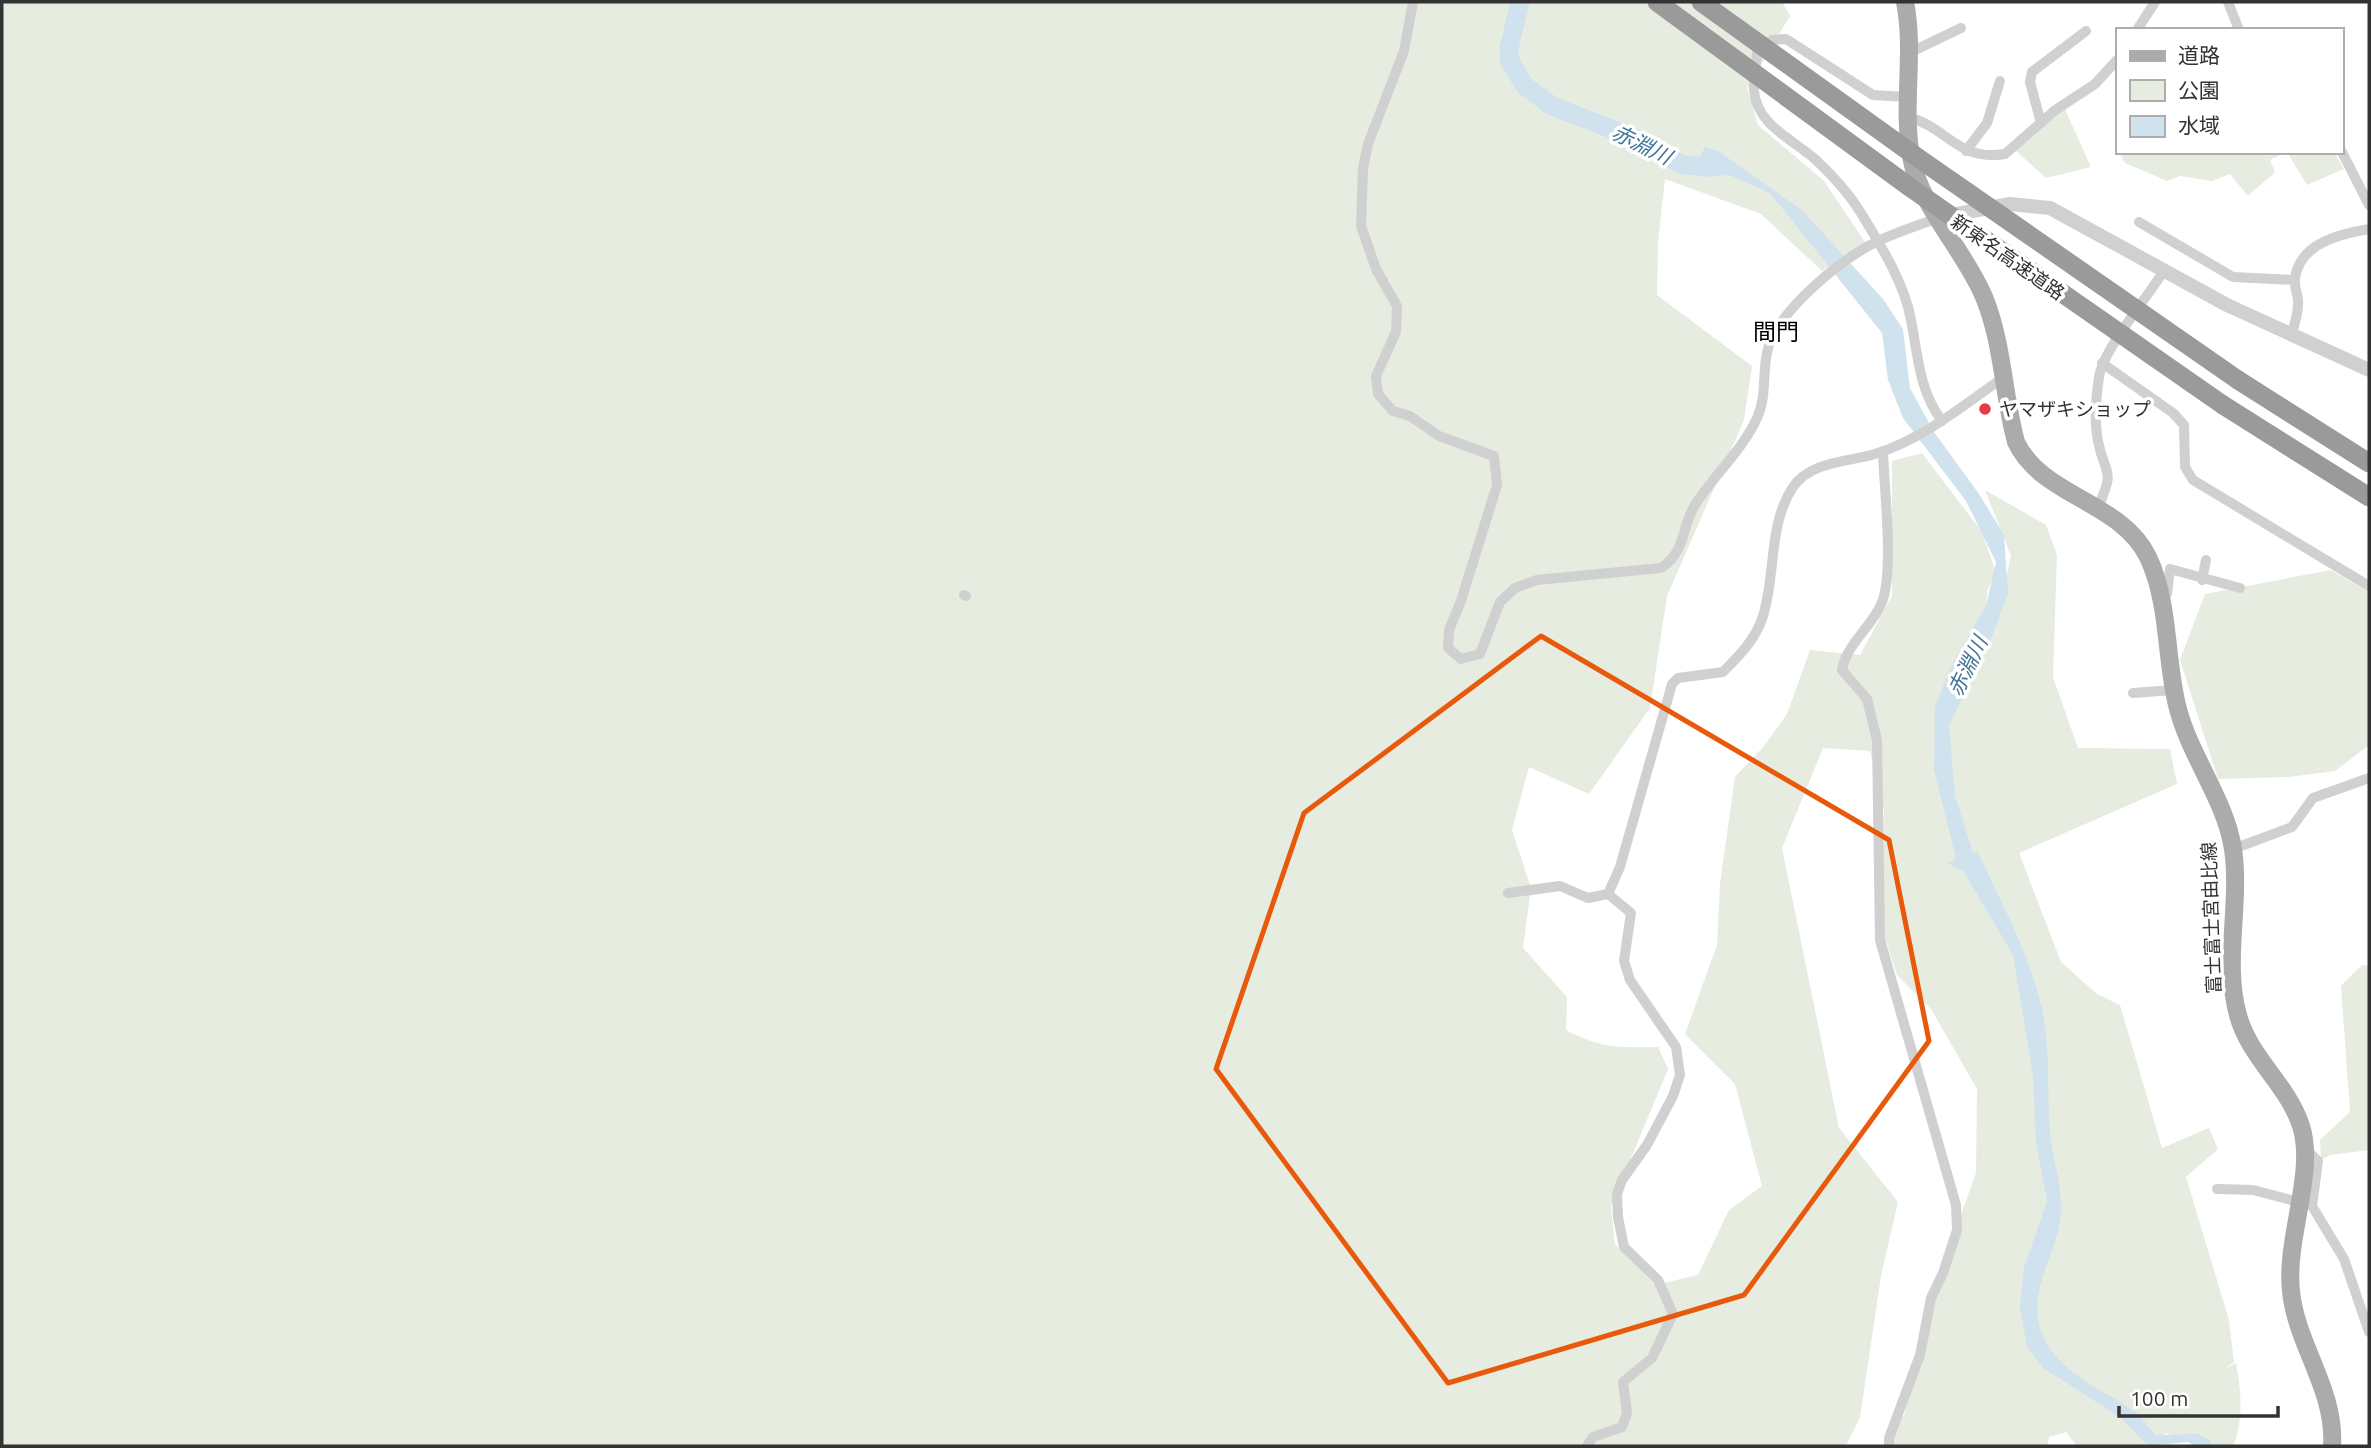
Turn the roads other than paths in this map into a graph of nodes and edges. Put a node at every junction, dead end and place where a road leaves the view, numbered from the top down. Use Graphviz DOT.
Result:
graph roads {
  1 [pos="1413,2"];
  2 [pos="1657,2"];
  3 [pos="1701,2"];
  4 [pos="1905,2"];
  5 [pos="2155,2"];
  6 [pos="2228,2"];
  7 [pos="1961,28"];
  8 [pos="2138,28"];
  9 [pos="2238,28"];
  10 [pos="2086,31"];
  11 [pos="1909,53"];
  12 [pos="2116,61"];
  13 [pos="2000,81"];
  14 [pos="1907,97"];
  15 [pos="1907,117"];
  16 [pos="2041,122"];
  17 [pos="1966,151"];
  18 [pos="2343,154"];
  19 [pos="2369,205"];
  20 [pos="1938,218"];
  21 [pos="2139,222"];
  22 [pos="2369,229"];
  23 [pos="1877,242"];
  24 [pos="2163,272"];
  25 [pos="2295,280"];
  26 [pos="2292,333"];
  27 [pos="2102,363"];
  28 [pos="2369,370"];
  29 [pos="2004,377"];
  30 [pos="1938,422"];
  31 [pos="1883,451"];
  32 [pos="2369,463"];
  33 [pos="2369,497"];
  34 [pos="2098,507"];
  35 [pos="2206,560"];
  36 [pos="2202,579"];
  37 [pos="2369,586"];
  38 [pos="2240,588"];
  39 [pos="2159,597"];
  40 [pos="2173,690"];
  41 [pos="2133,693"];
  42 [pos="2369,778"];
  43 [pos="2233,849"];
  44 [pos="1508,893"];
  45 [pos="1608,894"];
  46 [pos="2305,1148"];
  47 [pos="2217,1189"];
  48 [pos="2299,1202"];
  49 [pos="2369,1332"];
  50 [pos="1587,1446"];
  51 [pos="1889,1446"];
  52 [pos="2332,1446"];
  1 -- 23 [label="street"];
  2 -- 33 [label="highway, 新東名高速道路, bridge"];
  3 -- 32 [label="highway, 新東名高速道路, bridge"];
  4 -- 11 [label="main road, 富士富士宮由比線"];
  5 -- 8 [label="street"];
  6 -- 9 [label="street"];
  7 -- 11 [label="street"];
  10 -- 16 [label="street"];
  11 -- 14 [label="main road, 富士富士宮由比線"];
  12 -- 16 [label="street"];
  13 -- 17 [label="street"];
  14 -- 15 [label="main road, 富士富士宮由比線"];
  14 -- 23 [label="street"];
  15 -- 17 [label="street"];
  15 -- 20 [label="main road, 富士富士宮由比線"];
  16 -- 17 [label="street"];
  18 -- 19 [label="street"];
  20 -- 23 [label="street"];
  20 -- 24 [label="street"];
  20 -- 29 [label="main road, 富士富士宮由比線"];
  21 -- 25 [label="street"];
  22 -- 25 [label="street"];
  23 -- 30 [label="street"];
  24 -- 26 [label="street"];
  24 -- 27 [label="street"];
  25 -- 26 [label="street"];
  26 -- 28 [label="street"];
  27 -- 34 [label="street"];
  27 -- 37 [label="street"];
  29 -- 30 [label="street"];
  29 -- 34 [label="main road, 富士富士宮由比線"];
  30 -- 31 [label="street"];
  31 -- 45 [label="street"];
  31 -- 51 [label="street"];
  34 -- 39 [label="main road, 富士富士宮由比線"];
  35 -- 36 [label="street"];
  36 -- 38 [label="street"];
  36 -- 39 [label="street"];
  39 -- 40 [label="main road, 富士富士宮由比線"];
  40 -- 41 [label="street"];
  40 -- 43 [label="main road, 富士富士宮由比線"];
  42 -- 43 [label="street"];
  43 -- 46 [label="main road, 富士富士宮由比線"];
  44 -- 45 [label="street"];
  45 -- 50 [label="street"];
  46 -- 48 [label="main road, 富士富士宮由比線"];
  46 -- 49 [label="street"];
  47 -- 48 [label="street"];
  48 -- 52 [label="main road, 富士富士宮由比線"];
}
